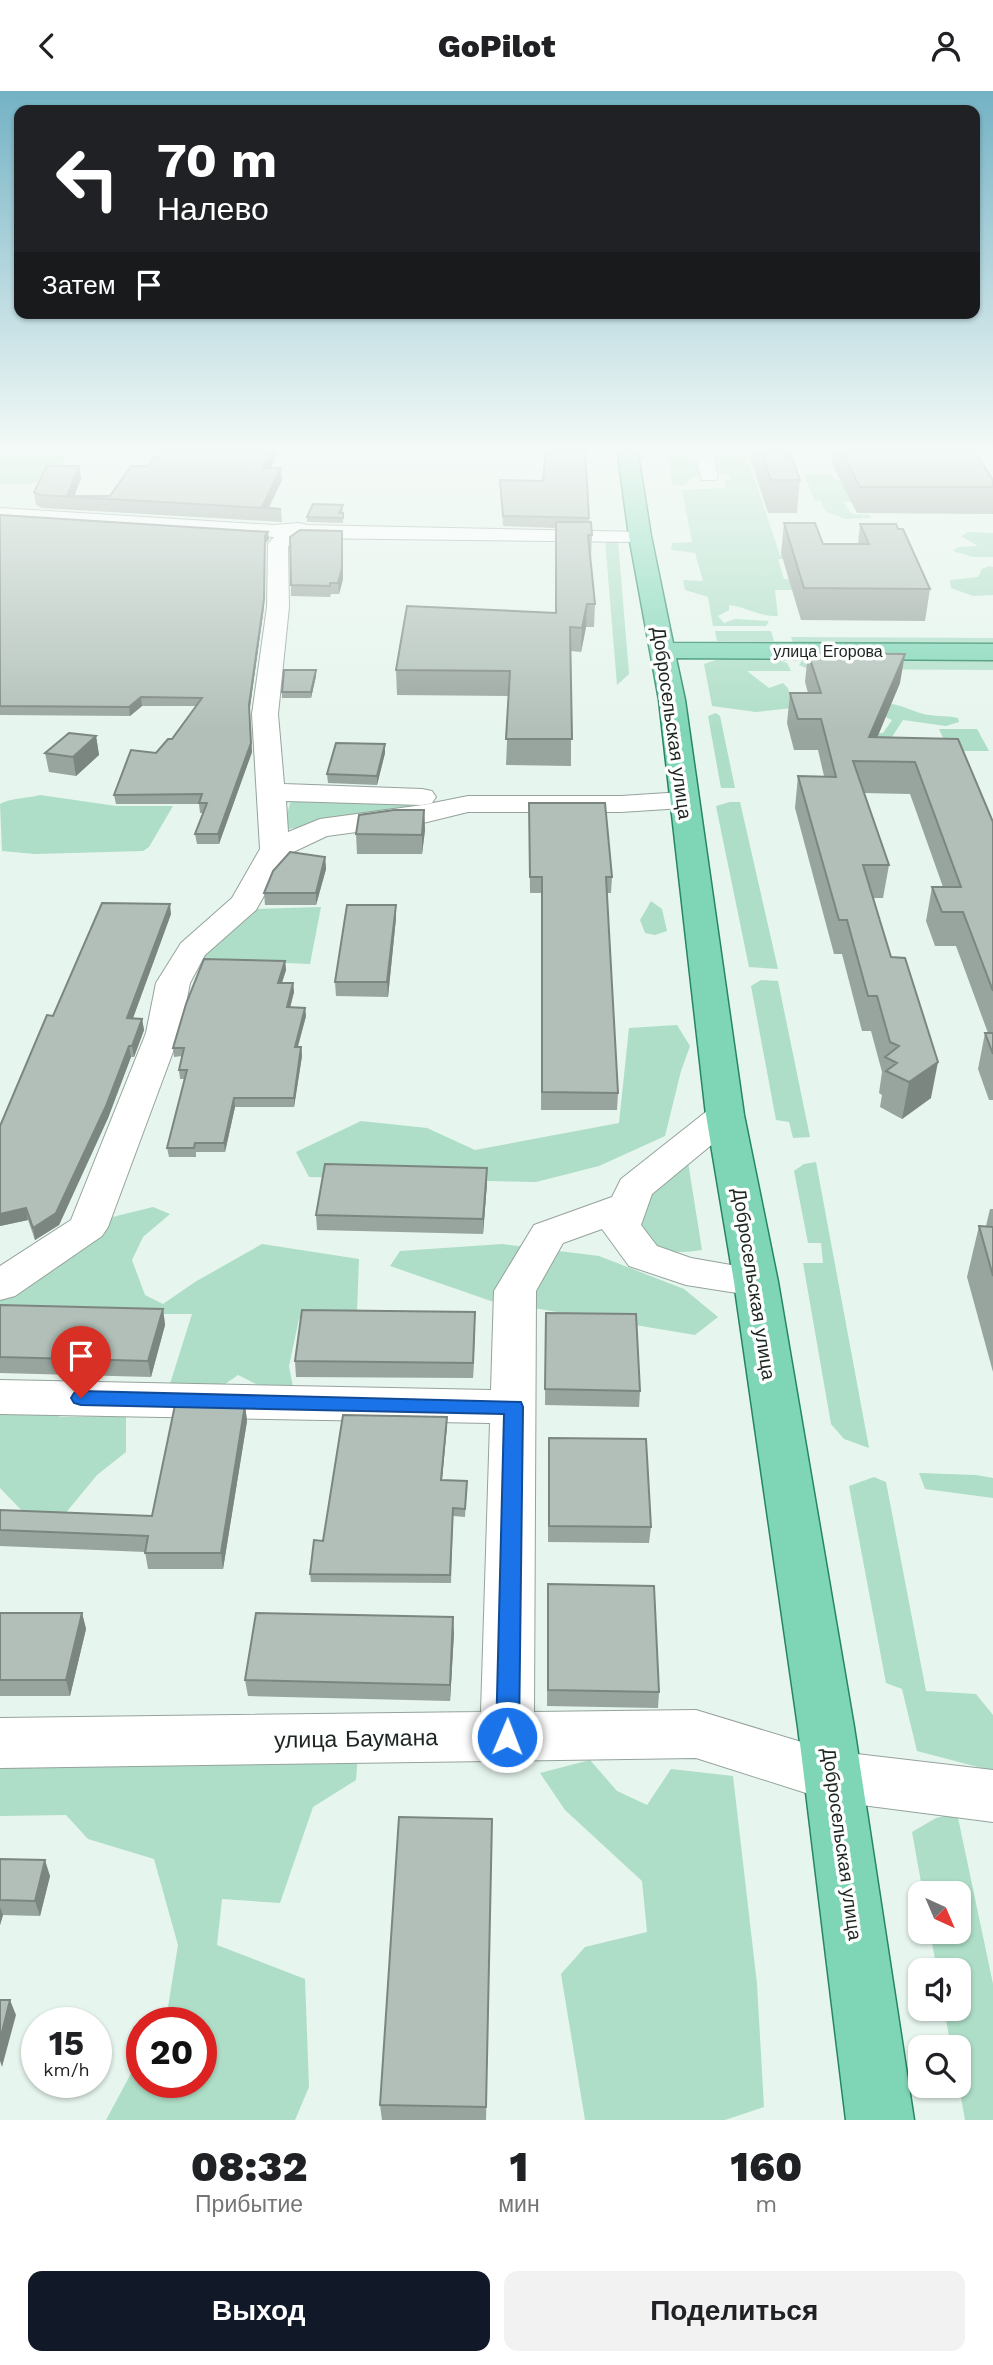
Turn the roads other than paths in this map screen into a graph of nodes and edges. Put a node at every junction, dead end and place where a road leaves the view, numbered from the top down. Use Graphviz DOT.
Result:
graph roads {
  1 [pos="280,543"];
  2 [pos="641,543"];
  3 [pos="663,650"];
  4 [pos="993,652"];
  5 [pos="271,792"];
  6 [pos="683,800"];
  7 [pos="468,804"];
  8 [pos="275,849"];
  9 [pos="725,1115"];
  10 [pos="628,1205"];
  11 [pos="755,1282"];
  12 [pos="0,1286"];
  13 [pos="0,1397"];
  14 [pos="514,1407"];
  15 [pos="507,1737"];
  16 [pos="0,1743"];
  17 [pos="831,1776"];
  18 [pos="993,1796"];
  19 [pos="880,2120"];
  1 -- 5 [label="street"];
  2 -- 3 [label="main road, Добросельская улица"];
  3 -- 4 [label="main road, улица Егорова"];
  3 -- 6 [label="main road, Добросельская улица"];
  5 -- 7 [label="street"];
  5 -- 8 [label="street"];
  6 -- 7 [label="street"];
  6 -- 9 [label="main road, Добросельская улица"];
  7 -- 8 [label="street"];
  8 -- 12 [label="street"];
  9 -- 10 [label="street"];
  9 -- 11 [label="main road, Добросельская улица"];
  10 -- 11 [label="street"];
  10 -- 14 [label="street"];
  11 -- 17 [label="main road, Добросельская улица"];
  13 -- 14 [label="street"];
  14 -- 15 [label="street"];
  15 -- 16 [label="street, улица Баумана"];
  15 -- 17 [label="street, улица Баумана"];
  17 -- 18 [label="street, улица Баумана"];
  17 -- 19 [label="main road, Добросельская улица"];
}
